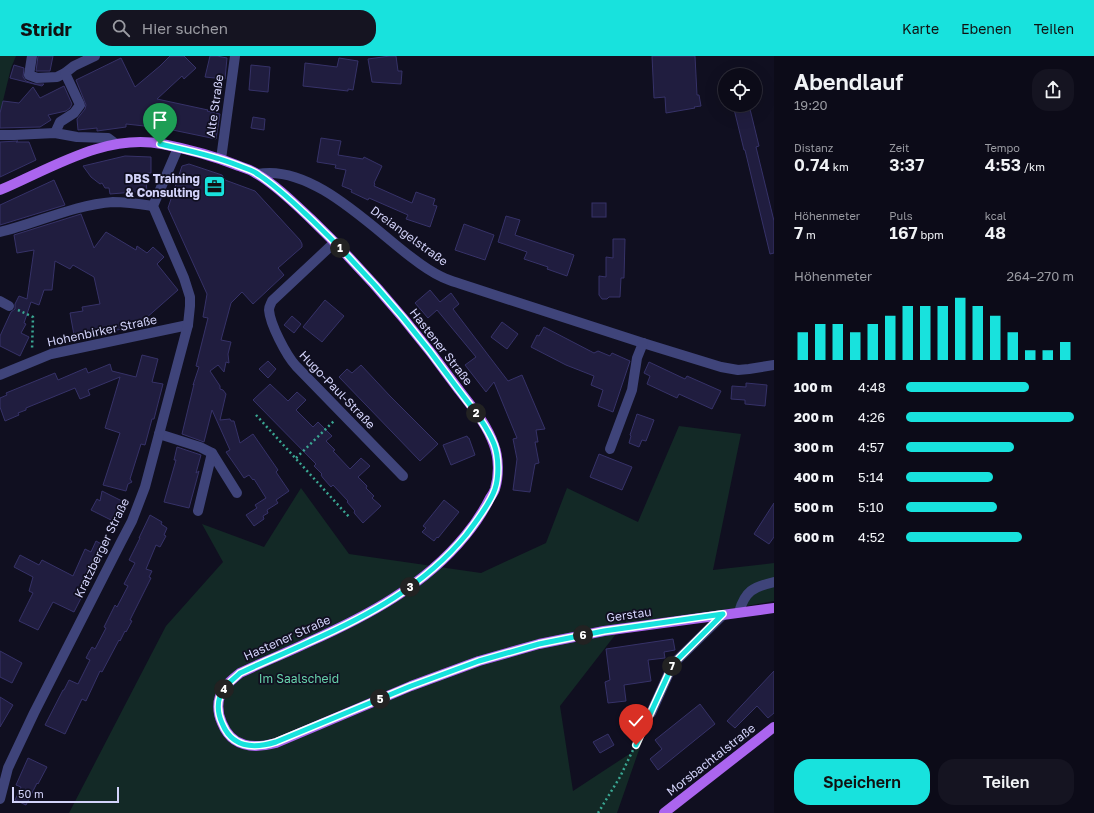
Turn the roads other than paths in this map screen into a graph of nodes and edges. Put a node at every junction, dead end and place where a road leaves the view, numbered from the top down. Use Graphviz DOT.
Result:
graph roads {
  1 [pos="32,56"];
  2 [pos="95,56"];
  3 [pos="235,56"];
  4 [pos="65,73"];
  5 [pos="0,134"];
  6 [pos="55,134"];
  7 [pos="116,144"];
  8 [pos="178,148"];
  9 [pos="221,159"];
  10 [pos="258,174"];
  11 [pos="0,190"];
  12 [pos="153,206"];
  13 [pos="2,232"];
  14 [pos="334,242"];
  15 [pos="188,325"];
  16 [pos="643,343"];
  17 [pos="774,365"];
  18 [pos="0,375"];
  19 [pos="159,434"];
  20 [pos="610,449"];
  21 [pos="212,453"];
  22 [pos="404,476"];
  23 [pos="237,493"];
  24 [pos="198,511"];
  25 [pos="774,582"];
  26 [pos="774,608"];
  27 [pos="739,612"];
  28 [pos="723,614"];
  29 [pos="539,644"];
  30 [pos="651,712"];
  31 [pos="774,727"];
  32 [pos="0,799"];
  33 [pos="664,813"];
  1 -- 4 [label="street"];
  2 -- 4 [label="street"];
  3 -- 9 [label="street, Alte Straße"];
  4 -- 6 [label="street"];
  5 -- 6 [label="street"];
  6 -- 7 [label="street"];
  7 -- 8 [label="main road, Hastener Straße"];
  7 -- 11 [label="main road, Hastener Straße"];
  8 -- 9 [label="main road, Hastener Straße"];
  8 -- 12 [label="street"];
  9 -- 10 [label="main road, Hastener Straße"];
  10 -- 14 [label="main road, Hastener Straße"];
  10 -- 16 [label="street, Dreiangelstraße"];
  12 -- 13 [label="street"];
  12 -- 15 [label="street, Kratzberger Straße"];
  14 -- 22 [label="street, Hugo-Paul-Straße"];
  14 -- 29 [label="main road, Hastener Straße"];
  15 -- 18 [label="street, Hohenbirker Straße"];
  15 -- 19 [label="street, Kratzberger Straße"];
  16 -- 17 [label="street, Dreiangelstraße"];
  16 -- 20 [label="street"];
  19 -- 21 [label="street"];
  19 -- 32 [label="street, Kratzberger Straße"];
  21 -- 23 [label="street"];
  21 -- 24 [label="street"];
  25 -- 27 [label="street"];
  26 -- 27 [label="main road, Gerstau"];
  27 -- 28 [label="main road, Gerstau"];
  28 -- 29 [label="main road, Gerstau"];
  28 -- 30 [label="street"];
  31 -- 33 [label="main road, Morsbachtalstraße"];
}
